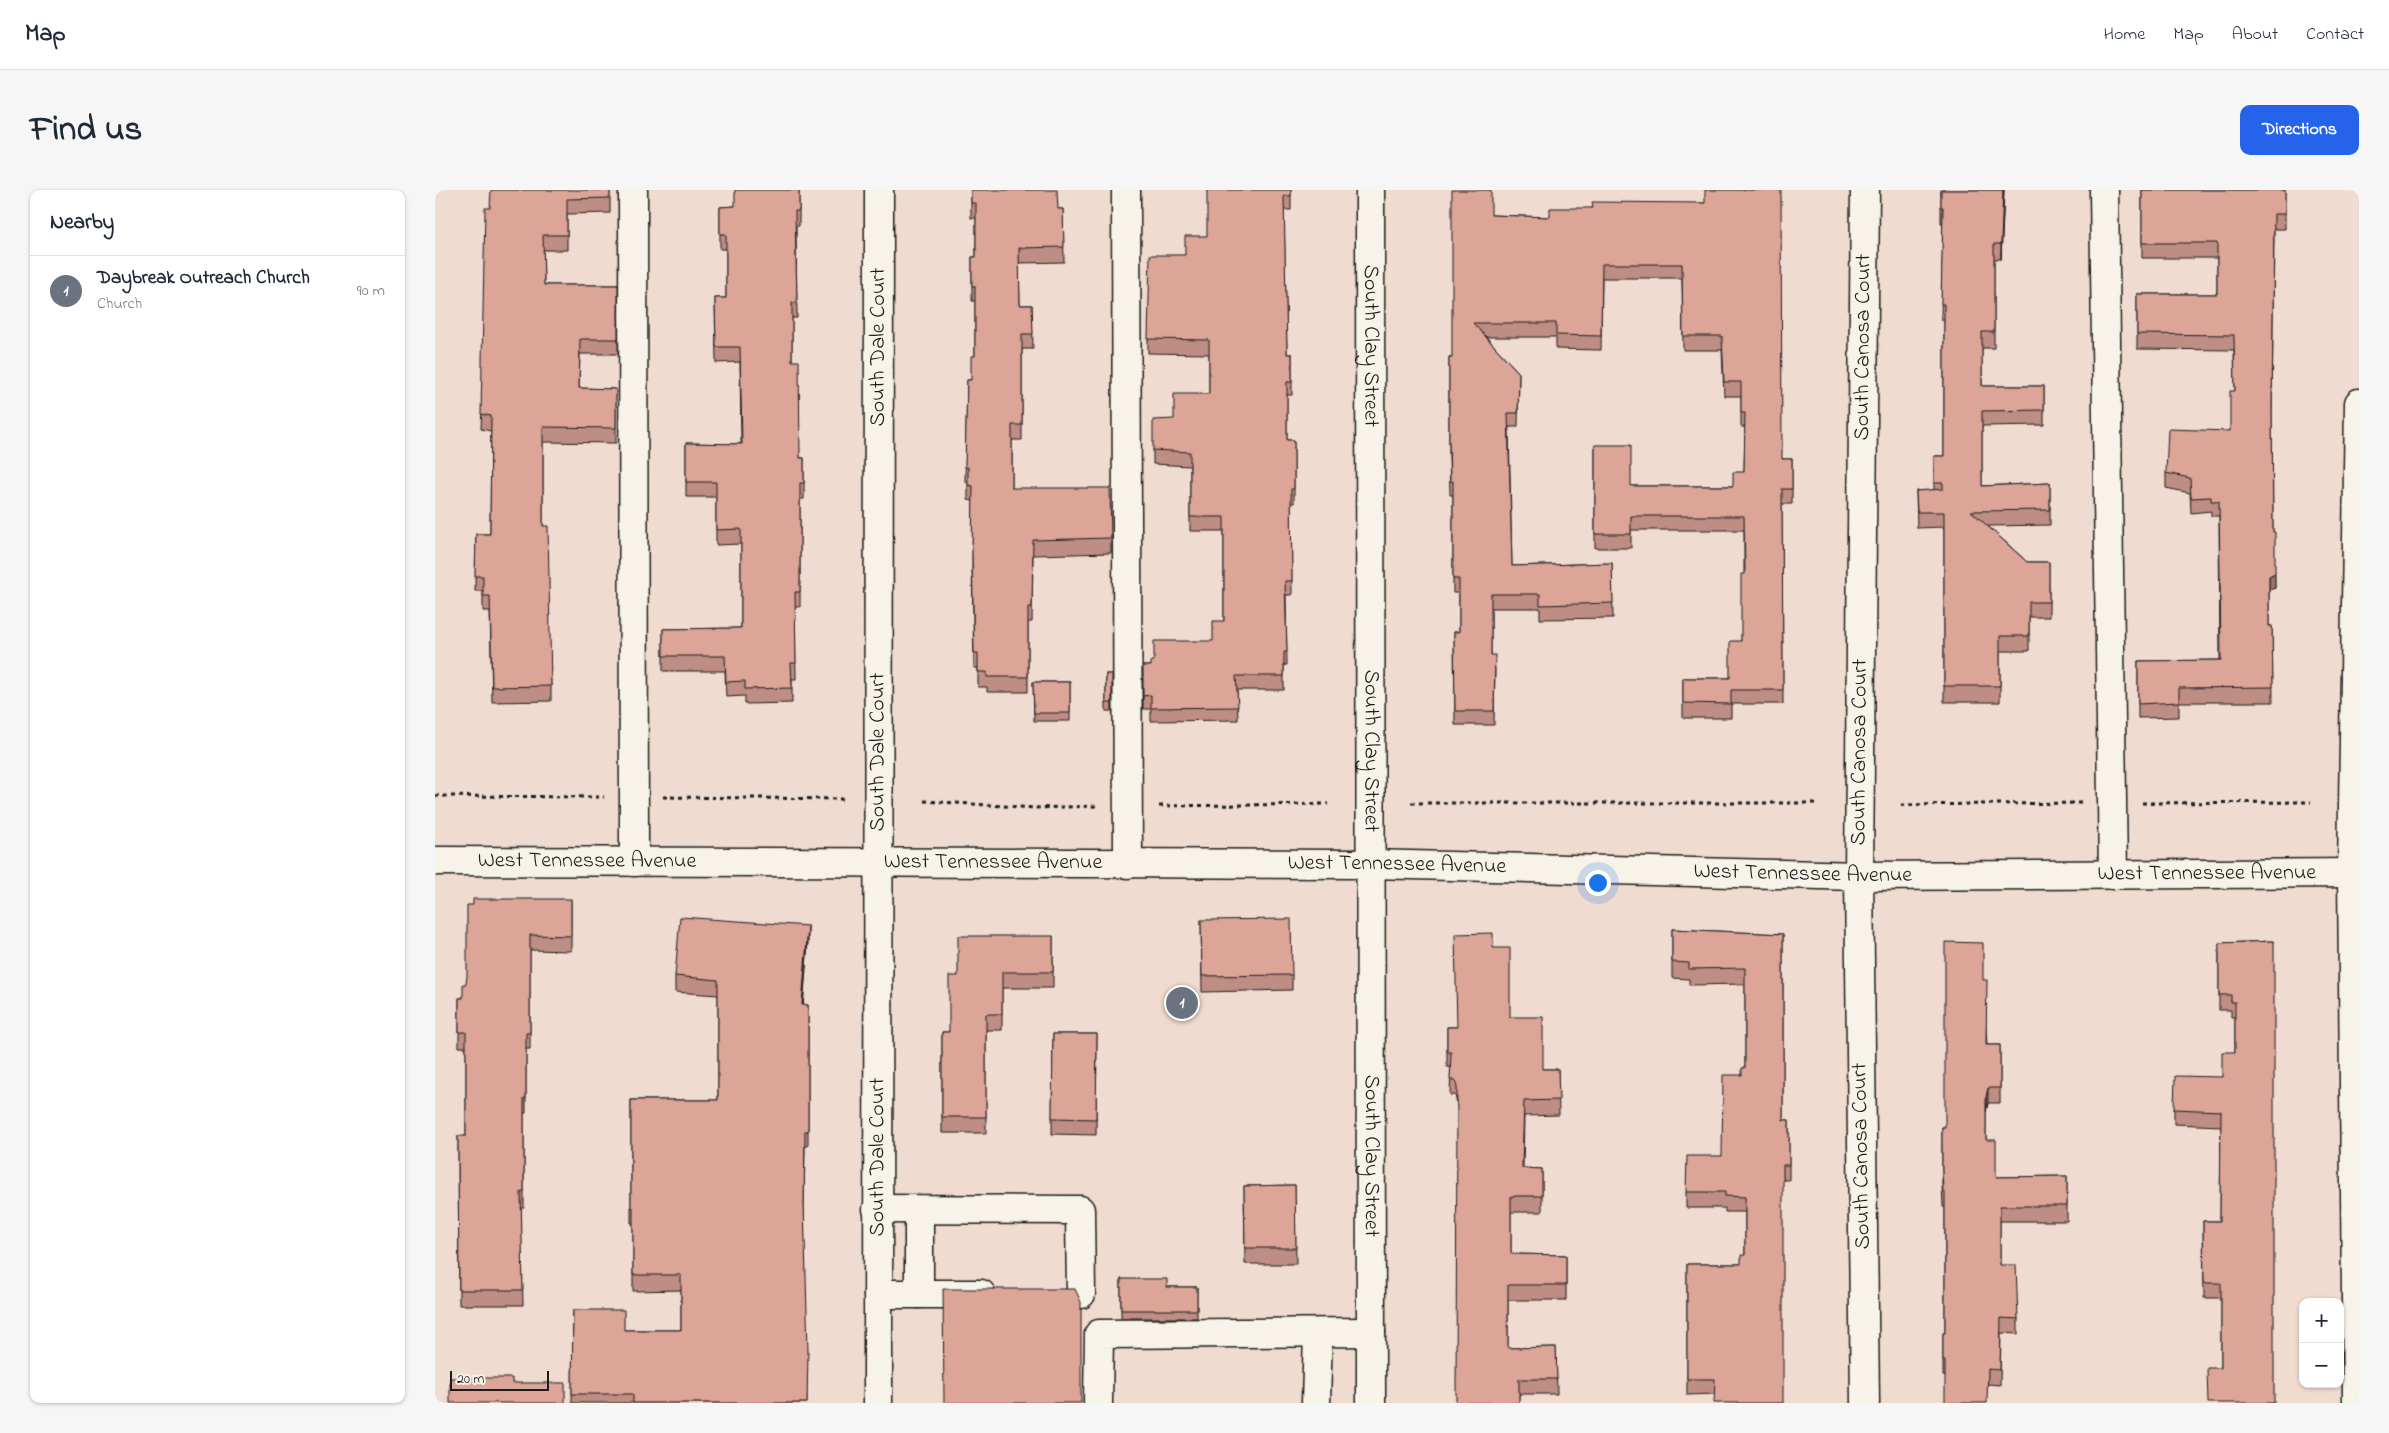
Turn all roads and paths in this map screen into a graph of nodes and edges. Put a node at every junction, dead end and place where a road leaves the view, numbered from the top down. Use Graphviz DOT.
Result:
graph roads {
  1 [pos="633,190"];
  2 [pos="879,190"];
  3 [pos="1126,190"];
  4 [pos="1370,190"];
  5 [pos="1865,190"];
  6 [pos="2104,190"];
  7 [pos="2359,404"];
  8 [pos="1411,803"];
  9 [pos="1819,803"];
  10 [pos="435,861"];
  11 [pos="634,862"];
  12 [pos="878,862"];
  13 [pos="1128,864"];
  14 [pos="1370,864"];
  15 [pos="2356,873"];
  16 [pos="2113,875"];
  17 [pos="1859,876"];
  18 [pos="877,1209"];
  19 [pos="919,1210"];
  20 [pos="878,1294"];
  21 [pos="919,1294"];
  22 [pos="1005,1294"];
  23 [pos="1053,1294"];
  24 [pos="1081,1294"];
  25 [pos="1371,1332"];
  26 [pos="1318,1333"];
  27 [pos="1099,1334"];
  28 [pos="878,1403"];
  29 [pos="1098,1403"];
  30 [pos="1317,1403"];
  31 [pos="1371,1403"];
  32 [pos="1865,1403"];
  33 [pos="2357,1403"];
  1 -- 11 [label="street"];
  2 -- 12 [label="street, South Dale Court"];
  3 -- 13 [label="street"];
  4 -- 14 [label="street, South Clay Street"];
  5 -- 17 [label="street, South Canosa Court"];
  6 -- 16 [label="street"];
  7 -- 15 [label="street"];
  8 -- 9 [label="path"];
  10 -- 11 [label="street, West Tennessee Avenue"];
  11 -- 12 [label="street, West Tennessee Avenue"];
  12 -- 13 [label="street, West Tennessee Avenue"];
  12 -- 18 [label="street, South Dale Court"];
  13 -- 14 [label="street, West Tennessee Avenue"];
  14 -- 17 [label="street, West Tennessee Avenue"];
  14 -- 25 [label="street, South Clay Street"];
  15 -- 16 [label="street, West Tennessee Avenue"];
  15 -- 33 [label="street"];
  16 -- 17 [label="street, West Tennessee Avenue"];
  17 -- 32 [label="street, South Canosa Court"];
  18 -- 19 [label="street"];
  18 -- 20 [label="street, South Dale Court"];
  19 -- 21 [label="street"];
  19 -- 24 [label="street"];
  20 -- 21 [label="street"];
  20 -- 28 [label="street, South Dale Court"];
  21 -- 22 [label="street"];
  23 -- 24 [label="street"];
  24 -- 27 [label="street"];
  25 -- 26 [label="street"];
  25 -- 31 [label="street, South Clay Street"];
  26 -- 27 [label="street"];
  26 -- 30 [label="street"];
  27 -- 29 [label="street"];
}
